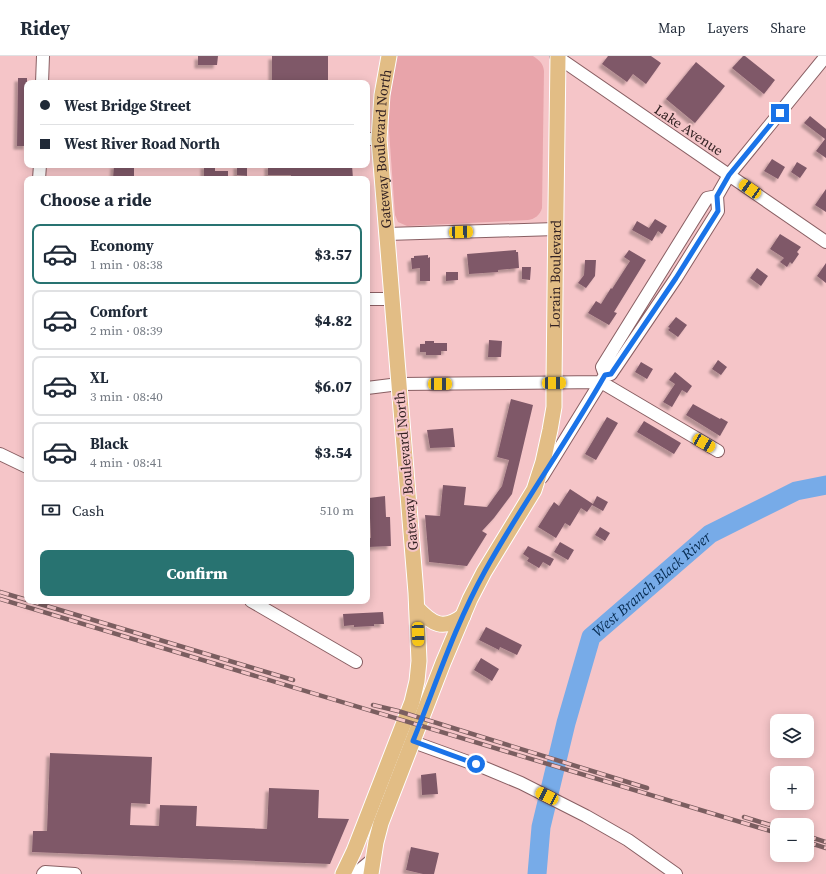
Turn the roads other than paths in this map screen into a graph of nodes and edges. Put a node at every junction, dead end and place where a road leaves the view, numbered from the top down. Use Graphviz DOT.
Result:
graph roads {
  1 [pos="43,56"];
  2 [pos="389,56"];
  3 [pos="826,56"];
  4 [pos="557,57"];
  5 [pos="42,80"];
  6 [pos="373,139"];
  7 [pos="729,175"];
  8 [pos="556,228"];
  9 [pos="387,234"];
  10 [pos="826,242"];
  11 [pos="370,299"];
  12 [pos="392,299"];
  13 [pos="603,378"];
  14 [pos="554,383"];
  15 [pos="399,384"];
  16 [pos="370,388"];
  17 [pos="718,451"];
  18 [pos="0,454"];
  19 [pos="24,466"];
  20 [pos="534,490"];
  21 [pos="256,604"];
  22 [pos="417,608"];
  23 [pos="463,616"];
  24 [pos="356,662"];
  25 [pos="406,739"];
  26 [pos="372,867"];
  27 [pos="43,874"];
  28 [pos="75,874"];
  29 [pos="343,874"];
  30 [pos="355,874"];
  31 [pos="676,874"];
  1 -- 5 [label="street"];
  2 -- 6 [label="main road, Gateway Boulevard North"];
  3 -- 7 [label="street"];
  4 -- 7 [label="street, Lake Avenue"];
  4 -- 8 [label="main road, Lorain Boulevard"];
  6 -- 9 [label="main road, Gateway Boulevard North"];
  7 -- 10 [label="street, Lake Avenue"];
  7 -- 13 [label="street"];
  8 -- 9 [label="street"];
  8 -- 14 [label="main road, Lorain Boulevard"];
  9 -- 12 [label="main road, Gateway Boulevard North"];
  11 -- 12 [label="street"];
  12 -- 15 [label="main road, Gateway Boulevard North"];
  13 -- 14 [label="street"];
  13 -- 17 [label="street"];
  13 -- 20 [label="street"];
  14 -- 15 [label="street"];
  14 -- 20 [label="main road, Lorain Boulevard"];
  15 -- 16 [label="street"];
  15 -- 22 [label="main road, Gateway Boulevard North"];
  18 -- 19 [label="street"];
  20 -- 23 [label="main road, Lorain Boulevard"];
  21 -- 24 [label="street"];
  22 -- 23 [label="main road"];
  22 -- 25 [label="main road, Gateway Boulevard North"];
  23 -- 25 [label="main road, Lorain Boulevard"];
  25 -- 26 [label="main road"];
  25 -- 29 [label="main road, Gateway Boulevard North"];
  25 -- 31 [label="street"];
  26 -- 30 [label="street"];
  27 -- 28 [label="street"];
}
